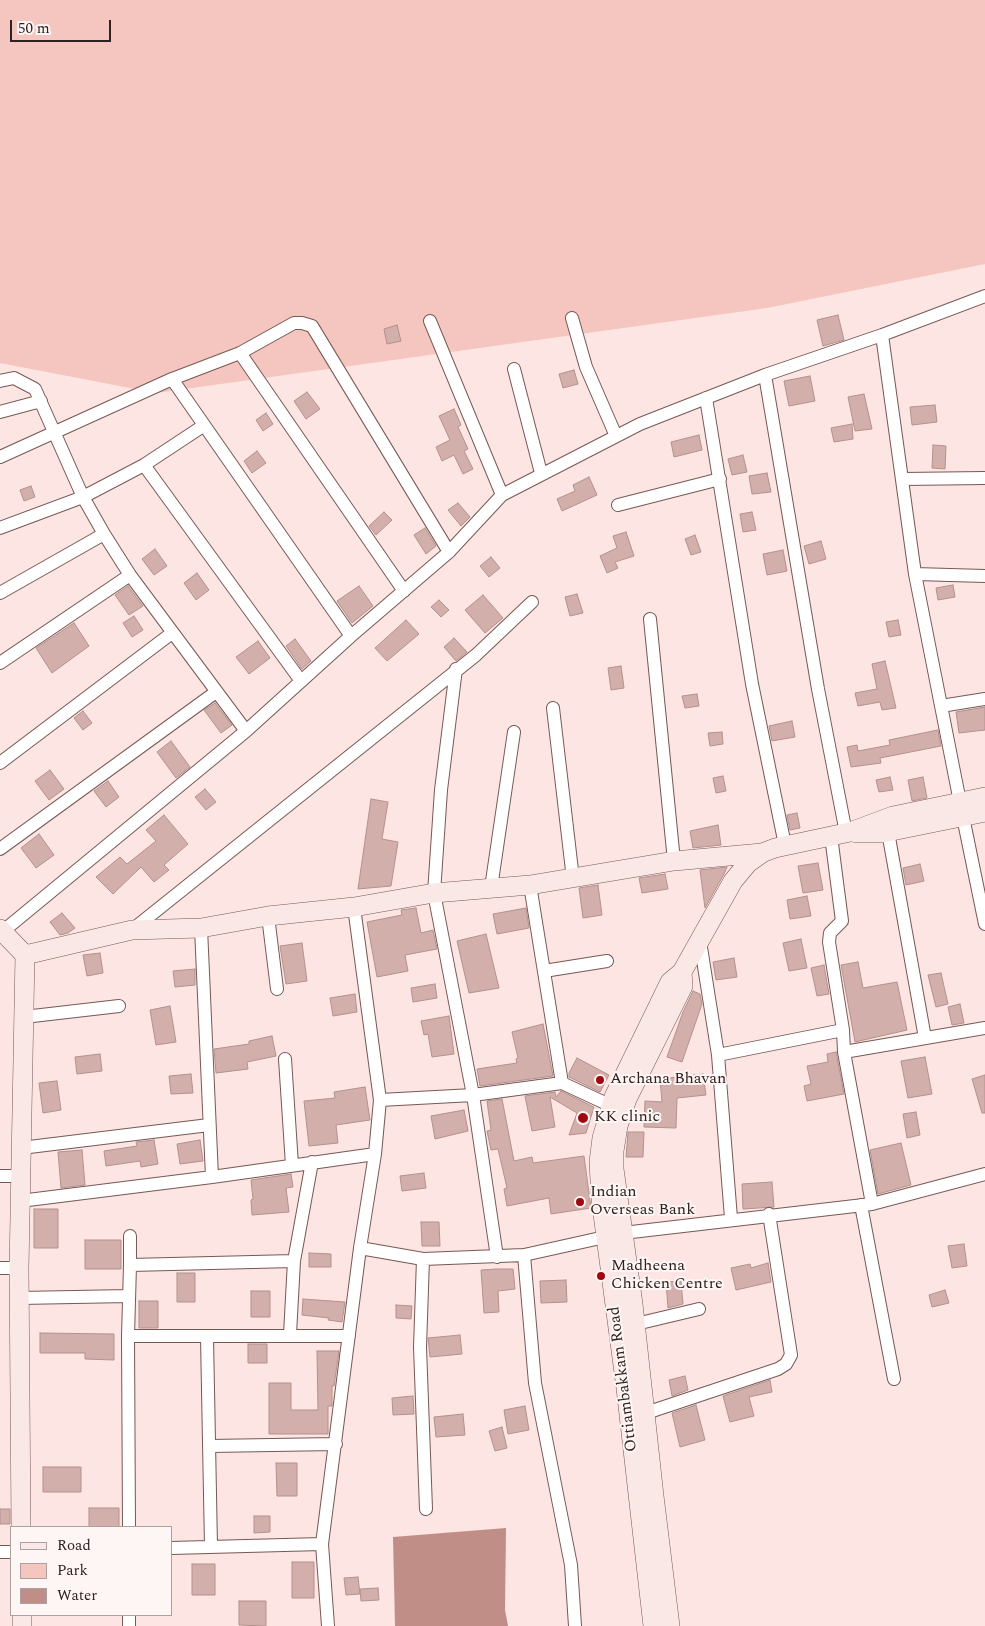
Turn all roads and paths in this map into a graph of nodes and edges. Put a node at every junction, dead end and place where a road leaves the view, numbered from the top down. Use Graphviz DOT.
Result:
graph roads {
  1 [pos="985,296"];
  2 [pos="572,318"];
  3 [pos="430,321"];
  4 [pos="882,335"];
  5 [pos="240,353"];
  6 [pos="514,369"];
  7 [pos="765,375"];
  8 [pos="172,379"];
  9 [pos="0,381"];
  10 [pos="706,398"];
  11 [pos="41,401"];
  12 [pos="0,412"];
  13 [pos="203,426"];
  14 [pos="55,430"];
  15 [pos="616,436"];
  16 [pos="0,457"];
  17 [pos="144,465"];
  18 [pos="542,473"];
  19 [pos="985,478"];
  20 [pos="903,479"];
  21 [pos="720,480"];
  22 [pos="502,495"];
  23 [pos="83,497"];
  24 [pos="618,505"];
  25 [pos="0,528"];
  26 [pos="104,534"];
  27 [pos="449,552"];
  28 [pos="915,574"];
  29 [pos="130,575"];
  30 [pos="985,576"];
  31 [pos="404,590"];
  32 [pos="0,593"];
  33 [pos="532,602"];
  34 [pos="650,619"];
  35 [pos="172,633"];
  36 [pos="351,636"];
  37 [pos="0,663"];
  38 [pos="456,669"];
  39 [pos="301,681"];
  40 [pos="216,692"];
  41 [pos="985,699"];
  42 [pos="941,706"];
  43 [pos="553,708"];
  44 [pos="246,731"];
  45 [pos="514,732"];
  46 [pos="0,763"];
  47 [pos="985,796"];
  48 [pos="961,810"];
  49 [pos="985,812"];
  50 [pos="888,832"];
  51 [pos="842,834"];
  52 [pos="785,845"];
  53 [pos="0,849"];
  54 [pos="762,852"];
  55 [pos="674,861"];
  56 [pos="573,879"];
  57 [pos="530,885"];
  58 [pos="491,888"];
  59 [pos="434,893"];
  60 [pos="354,907"];
  61 [pos="268,916"];
  62 [pos="985,924"];
  63 [pos="201,928"];
  64 [pos="132,930"];
  65 [pos="3,936"];
  66 [pos="700,941"];
  67 [pos="25,955"];
  68 [pos="607,961"];
  69 [pos="544,971"];
  70 [pos="277,989"];
  71 [pos="120,1006"];
  72 [pos="24,1017"];
  73 [pos="985,1028"];
  74 [pos="843,1030"];
  75 [pos="925,1038"];
  76 [pos="844,1052"];
  77 [pos="718,1054"];
  78 [pos="285,1059"];
  79 [pos="562,1083"];
  80 [pos="472,1095"];
  81 [pos="380,1100"];
  82 [pos="617,1108"];
  83 [pos="210,1125"];
  84 [pos="21,1148"];
  85 [pos="375,1154"];
  86 [pos="312,1162"];
  87 [pos="292,1164"];
  88 [pos="985,1174"];
  89 [pos="0,1176"];
  90 [pos="21,1176"];
  91 [pos="212,1177"];
  92 [pos="20,1201"];
  93 [pos="867,1204"];
  94 [pos="769,1214"];
  95 [pos="730,1218"];
  96 [pos="615,1235"];
  97 [pos="130,1236"];
  98 [pos="360,1248"];
  99 [pos="524,1255"];
  100 [pos="497,1257"];
  101 [pos="423,1259"];
  102 [pos="294,1261"];
  103 [pos="130,1265"];
  104 [pos="0,1268"];
  105 [pos="19,1268"];
  106 [pos="129,1296"];
  107 [pos="19,1298"];
  108 [pos="699,1309"];
  109 [pos="636,1324"];
  110 [pos="290,1334"];
  111 [pos="128,1336"];
  112 [pos="349,1336"];
  113 [pos="207,1337"];
  114 [pos="894,1379"];
  115 [pos="646,1413"];
  116 [pos="336,1444"];
  117 [pos="209,1446"];
  118 [pos="426,1509"];
  119 [pos="21,1526"];
  120 [pos="129,1526"];
  121 [pos="322,1544"];
  122 [pos="211,1547"];
  123 [pos="172,1548"];
  124 [pos="328,1626"];
  125 [pos="575,1626"];
  126 [pos="653,1626"];
  127 [pos="670,1626"];
  1 -- 4 [label="street"];
  2 -- 15 [label="street"];
  3 -- 22 [label="street"];
  4 -- 7 [label="street"];
  4 -- 20 [label="street"];
  5 -- 8 [label="street"];
  5 -- 27 [label="street"];
  5 -- 31 [label="street"];
  6 -- 18 [label="street"];
  7 -- 10 [label="street"];
  7 -- 51 [label="street"];
  8 -- 13 [label="street"];
  8 -- 14 [label="street"];
  9 -- 11 [label="street"];
  10 -- 15 [label="street"];
  10 -- 21 [label="street"];
  11 -- 12 [label="street"];
  11 -- 14 [label="street"];
  13 -- 17 [label="street"];
  13 -- 36 [label="street"];
  14 -- 16 [label="street"];
  14 -- 23 [label="street"];
  15 -- 18 [label="street"];
  17 -- 23 [label="street"];
  17 -- 39 [label="street"];
  18 -- 22 [label="street"];
  19 -- 20 [label="street"];
  20 -- 28 [label="street"];
  21 -- 24 [label="street"];
  21 -- 52 [label="street"];
  22 -- 27 [label="street"];
  23 -- 25 [label="street"];
  23 -- 26 [label="street"];
  26 -- 29 [label="street"];
  26 -- 32 [label="street"];
  27 -- 31 [label="street"];
  28 -- 30 [label="street"];
  28 -- 42 [label="street"];
  29 -- 35 [label="street"];
  29 -- 37 [label="street"];
  31 -- 36 [label="street"];
  33 -- 38 [label="street"];
  34 -- 55 [label="street"];
  35 -- 40 [label="street"];
  35 -- 46 [label="street"];
  36 -- 39 [label="street"];
  38 -- 59 [label="street"];
  38 -- 64 [label="street"];
  39 -- 44 [label="street"];
  40 -- 44 [label="street"];
  40 -- 53 [label="street"];
  41 -- 42 [label="street"];
  42 -- 48 [label="street"];
  43 -- 56 [label="street"];
  44 -- 65 [label="street"];
  45 -- 58 [label="street"];
  47 -- 48 [label="street, Ottiambakkam Road"];
  48 -- 49 [label="street, Ottiambakkam Road"];
  48 -- 50 [label="street, Ottiambakkam Road"];
  48 -- 51 [label="street, Ottiambakkam Road"];
  48 -- 62 [label="street"];
  50 -- 51 [label="street, Ottiambakkam Road"];
  50 -- 75 [label="street"];
  51 -- 52 [label="street, Ottiambakkam Road"];
  51 -- 74 [label="street"];
  52 -- 54 [label="street, Ottiambakkam Road"];
  54 -- 55 [label="street"];
  54 -- 66 [label="street, Ottiambakkam Road"];
  55 -- 56 [label="street"];
  56 -- 57 [label="street"];
  57 -- 58 [label="street"];
  57 -- 69 [label="street"];
  58 -- 59 [label="street"];
  59 -- 60 [label="street"];
  59 -- 80 [label="street"];
  60 -- 61 [label="street"];
  60 -- 81 [label="street"];
  61 -- 63 [label="street"];
  61 -- 70 [label="street"];
  63 -- 64 [label="street"];
  63 -- 83 [label="street"];
  64 -- 67 [label="street"];
  65 -- 67 [label="street"];
  66 -- 77 [label="street"];
  66 -- 82 [label="street, Ottiambakkam Road"];
  67 -- 72 [label="street"];
  68 -- 69 [label="street"];
  69 -- 79 [label="street"];
  71 -- 72 [label="street"];
  72 -- 84 [label="street"];
  73 -- 75 [label="street"];
  74 -- 76 [label="street"];
  74 -- 77 [label="street"];
  75 -- 76 [label="street"];
  76 -- 93 [label="street"];
  77 -- 95 [label="street"];
  78 -- 87 [label="street"];
  79 -- 80 [label="street"];
  79 -- 82 [label="street"];
  80 -- 81 [label="street"];
  80 -- 100 [label="street"];
  81 -- 85 [label="street"];
  82 -- 96 [label="street, Ottiambakkam Road"];
  83 -- 84 [label="street"];
  83 -- 91 [label="street"];
  84 -- 90 [label="street"];
  85 -- 86 [label="street"];
  85 -- 98 [label="street"];
  86 -- 87 [label="street"];
  86 -- 102 [label="street"];
  87 -- 91 [label="street"];
  88 -- 93 [label="street"];
  89 -- 90 [label="street"];
  90 -- 92 [label="street"];
  91 -- 92 [label="street"];
  92 -- 105 [label="street"];
  93 -- 94 [label="street"];
  93 -- 114 [label="street"];
  94 -- 95 [label="street"];
  94 -- 115 [label="street"];
  95 -- 96 [label="street"];
  96 -- 99 [label="street"];
  96 -- 109 [label="street, Ottiambakkam Road"];
  96 -- 126 [label="street, Ottiambakkam Road"];
  97 -- 103 [label="street"];
  98 -- 101 [label="street"];
  98 -- 112 [label="street"];
  99 -- 100 [label="street"];
  99 -- 125 [label="street"];
  100 -- 101 [label="street"];
  101 -- 118 [label="street"];
  102 -- 103 [label="street"];
  102 -- 110 [label="street"];
  103 -- 106 [label="street"];
  104 -- 105 [label="street"];
  105 -- 107 [label="street"];
  106 -- 107 [label="street"];
  106 -- 111 [label="street"];
  107 -- 119 [label="street"];
  108 -- 109 [label="street"];
  109 -- 115 [label="street, Ottiambakkam Road"];
  110 -- 112 [label="street"];
  110 -- 113 [label="street"];
  111 -- 113 [label="street"];
  111 -- 120 [label="street"];
  112 -- 116 [label="street"];
  113 -- 117 [label="street"];
  115 -- 127 [label="street, Ottiambakkam Road"];
  116 -- 117 [label="street"];
  116 -- 121 [label="street"];
  117 -- 122 [label="street"];
  121 -- 122 [label="street"];
  121 -- 124 [label="street"];
  122 -- 123 [label="street"];
}
